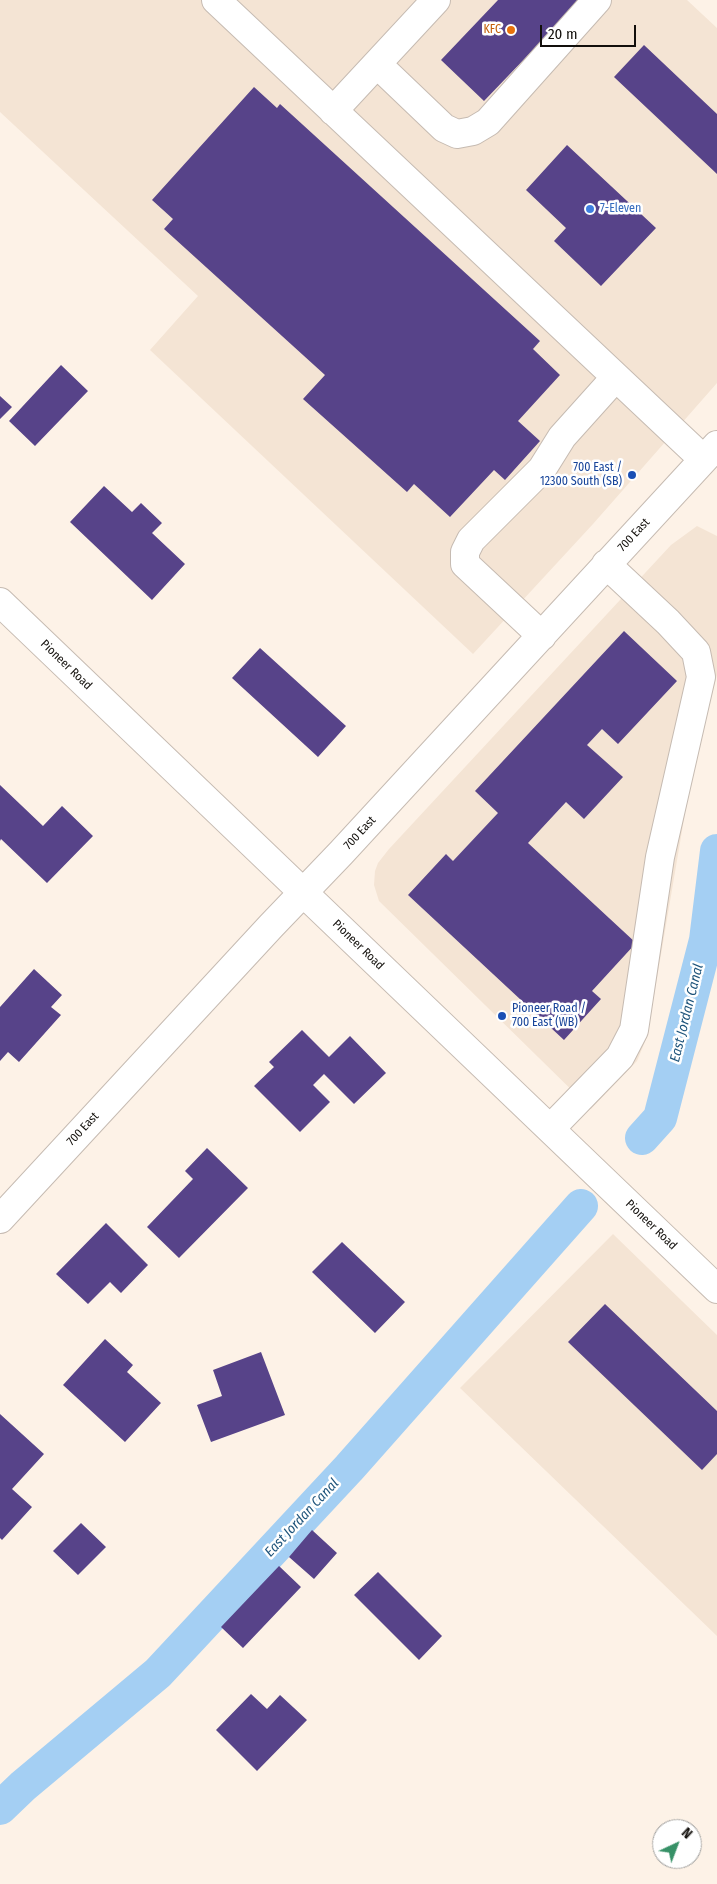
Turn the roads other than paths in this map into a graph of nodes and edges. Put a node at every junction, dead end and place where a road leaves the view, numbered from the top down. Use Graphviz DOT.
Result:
graph roads {
  1 [pos="216,0"];
  2 [pos="436,0"];
  3 [pos="597,0"];
  4 [pos="377,64"];
  5 [pos="333,111"];
  6 [pos="615,378"];
  7 [pos="710,452"];
  8 [pos="606,564"];
  9 [pos="0,602"];
  10 [pos="542,636"];
  11 [pos="303,892"];
  12 [pos="550,1129"];
  13 [pos="0,1218"];
  14 [pos="717,1288"];
  1 -- 5 [label="street"];
  2 -- 4 [label="street"];
  3 -- 4 [label="street"];
  4 -- 5 [label="street"];
  5 -- 6 [label="street"];
  6 -- 7 [label="street"];
  6 -- 10 [label="street"];
  7 -- 8 [label="street, 700 East"];
  8 -- 10 [label="street, 700 East"];
  8 -- 12 [label="street"];
  9 -- 11 [label="street, Pioneer Road"];
  10 -- 11 [label="street, 700 East"];
  11 -- 12 [label="street, Pioneer Road"];
  11 -- 13 [label="street, 700 East"];
  12 -- 14 [label="street, Pioneer Road"];
}
